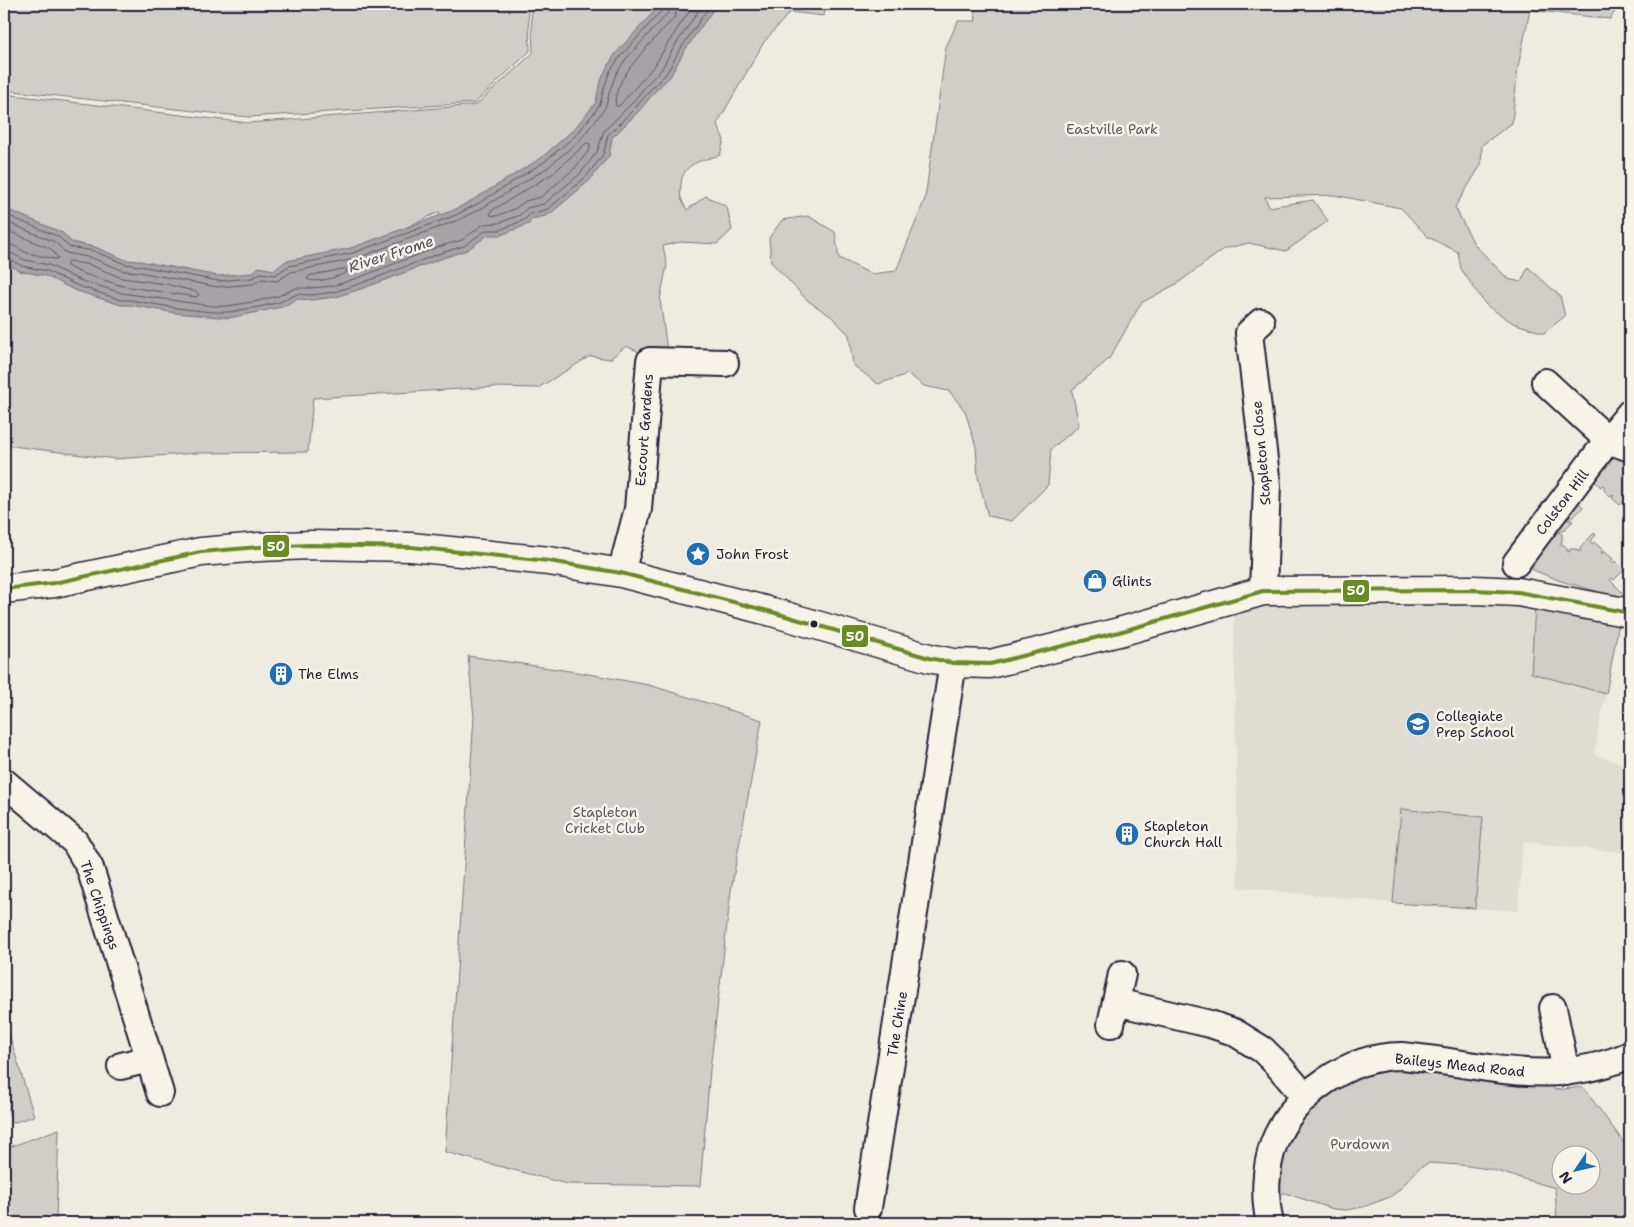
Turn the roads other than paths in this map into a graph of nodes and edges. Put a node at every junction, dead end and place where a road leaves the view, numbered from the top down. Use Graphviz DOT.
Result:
graph roads {
  1 [pos="1262,322"];
  2 [pos="725,363"];
  3 [pos="1545,382"];
  4 [pos="1630,413"];
  5 [pos="1619,444"];
  6 [pos="1516,564"];
  7 [pos="621,573"];
  8 [pos="4,589"];
  9 [pos="1263,590"];
  10 [pos="1630,613"];
  11 [pos="953,663"];
  12 [pos="4,782"];
  13 [pos="1122,974"];
  14 [pos="1553,1008"];
  15 [pos="1630,1055"];
  16 [pos="149,1058"];
  17 [pos="121,1066"];
  18 [pos="1566,1072"];
  19 [pos="160,1093"];
  20 [pos="1306,1098"];
  21 [pos="868,1208"];
  22 [pos="1270,1223"];
  1 -- 9 [label="street, Stapleton Close"];
  2 -- 7 [label="street, Escourt Gardens"];
  3 -- 5 [label="street"];
  4 -- 5 [label="street, Colston Hill"];
  5 -- 6 [label="street, Colston Hill"];
  7 -- 8 [label="main road"];
  7 -- 11 [label="main road"];
  9 -- 10 [label="main road"];
  9 -- 11 [label="main road"];
  11 -- 21 [label="street, The Chine"];
  12 -- 16 [label="street, The Chippings"];
  13 -- 20 [label="street"];
  14 -- 18 [label="street"];
  15 -- 18 [label="street, Baileys Mead Road"];
  16 -- 17 [label="street"];
  16 -- 19 [label="street, The Chippings"];
  18 -- 20 [label="street, Baileys Mead Road"];
  20 -- 22 [label="street, Baileys Mead Road"];
}
